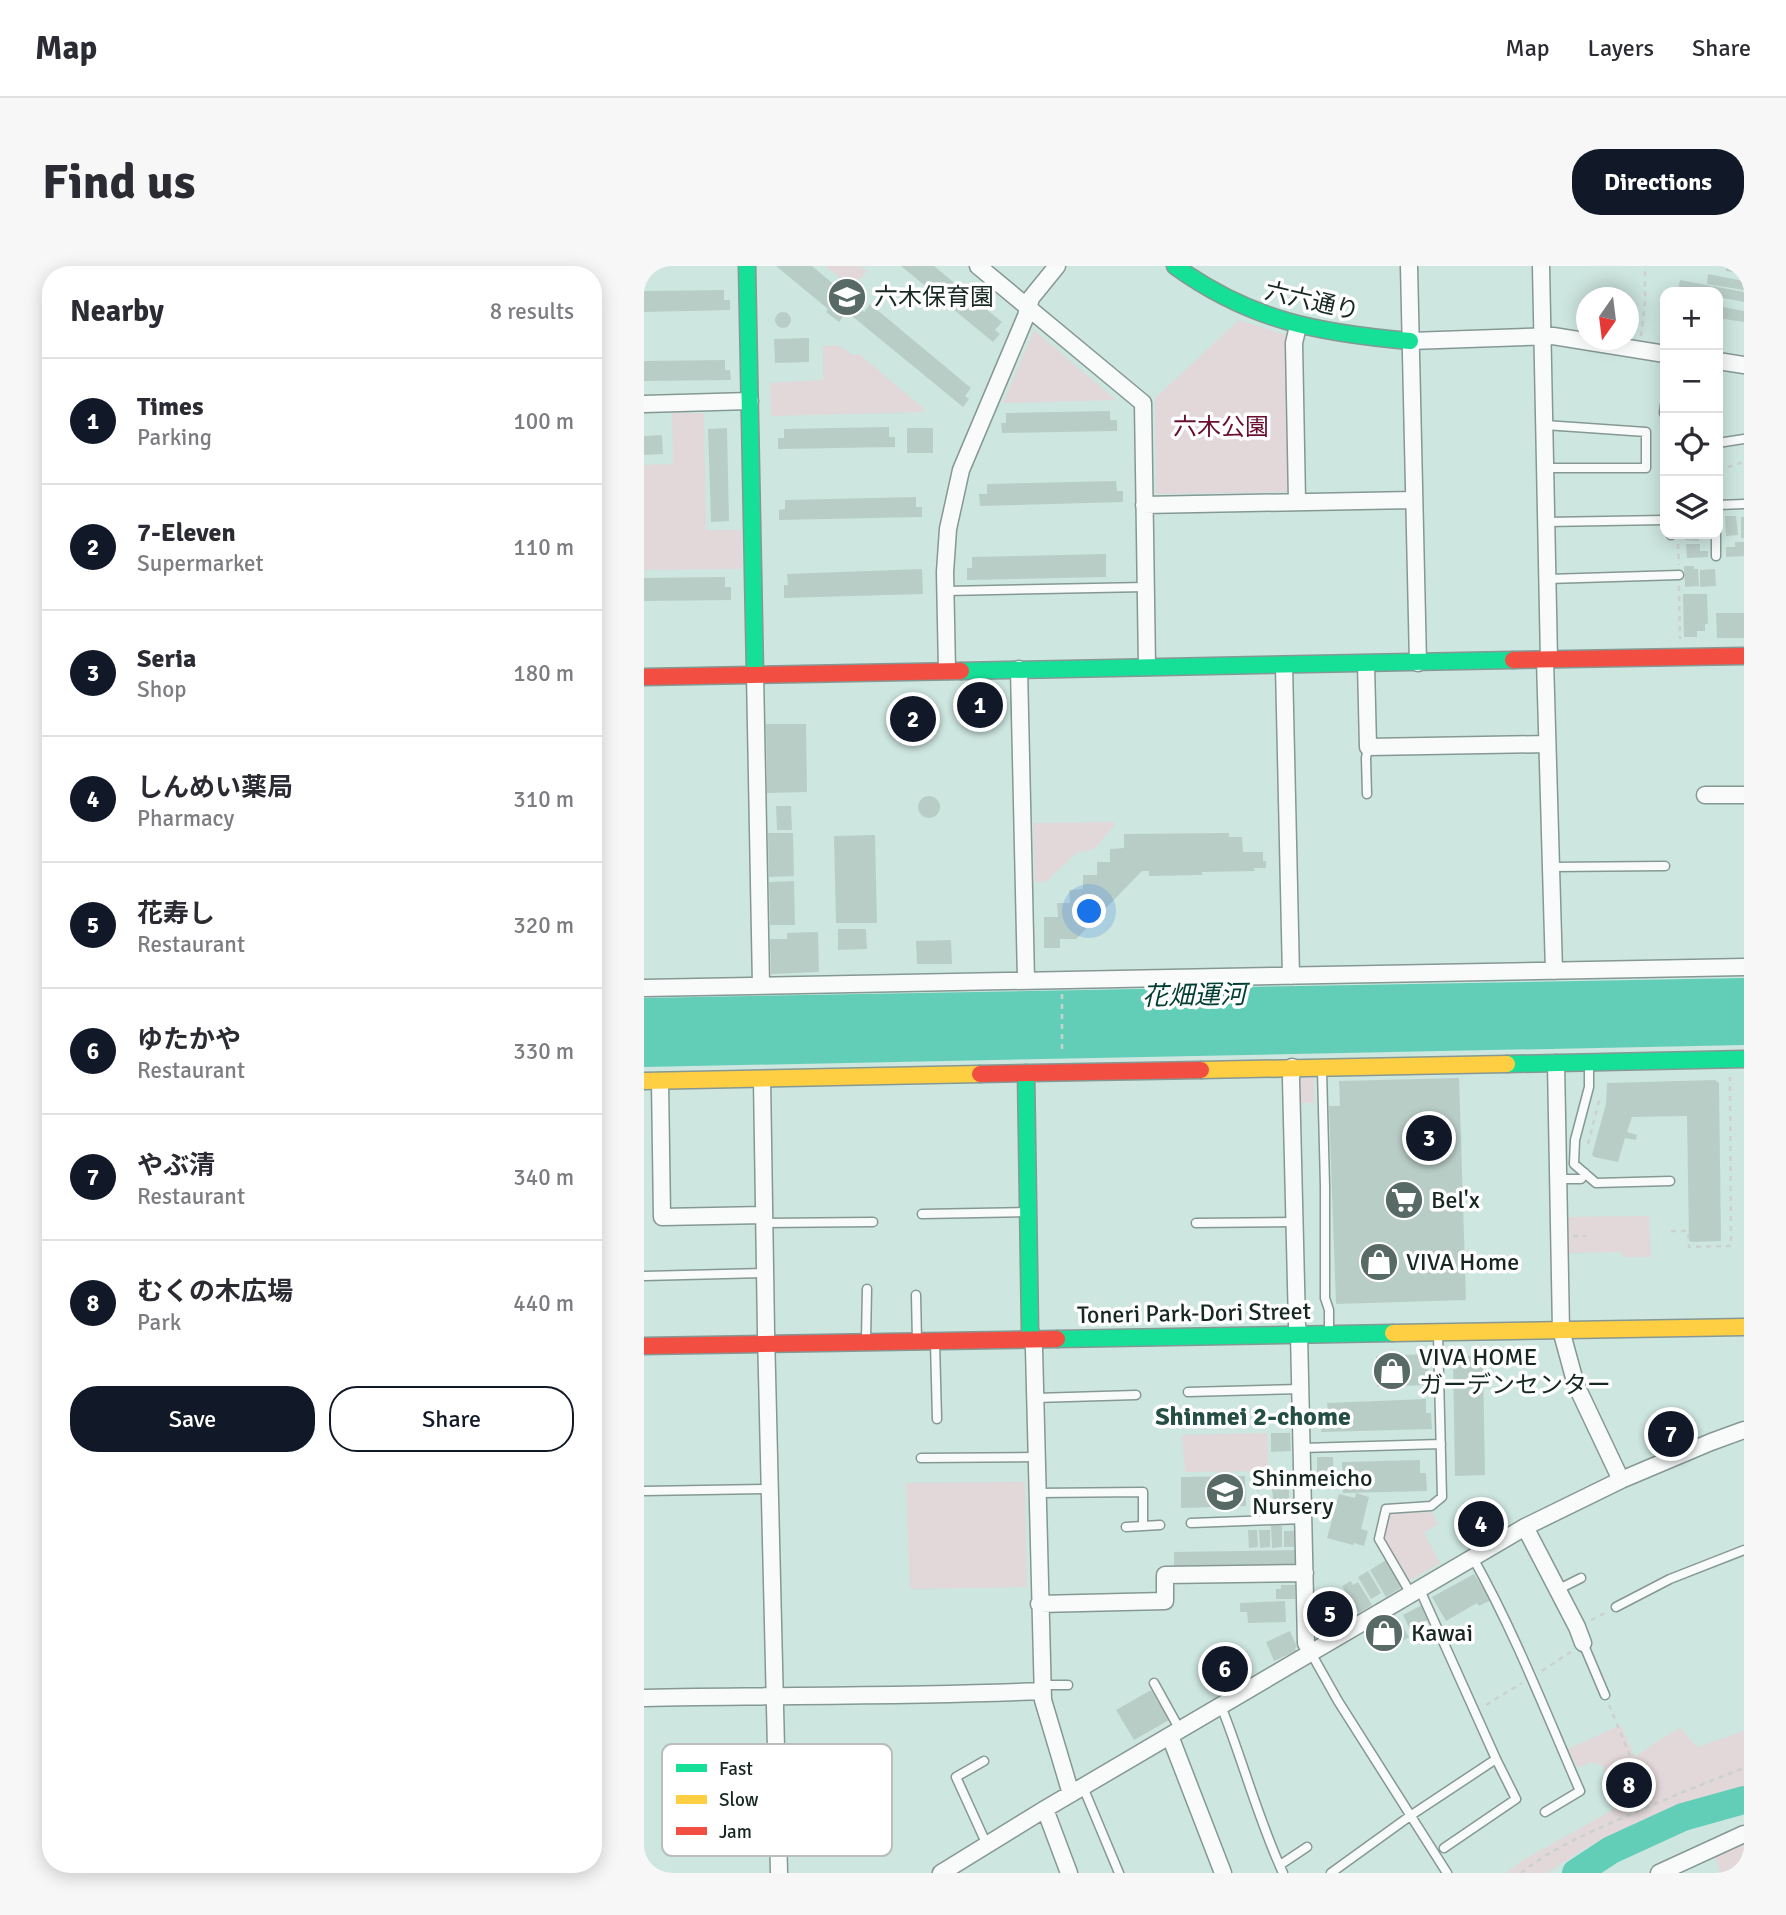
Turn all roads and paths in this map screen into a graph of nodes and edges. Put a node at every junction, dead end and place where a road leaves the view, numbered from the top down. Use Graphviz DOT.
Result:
graph roads {
  1 [pos="747,266"];
  2 [pos="978,266"];
  3 [pos="1057,266"];
  4 [pos="1175,266"];
  5 [pos="1409,266"];
  6 [pos="1541,266"];
  7 [pos="1645,266"];
  8 [pos="1028,308"];
  9 [pos="1298,326"];
  10 [pos="1543,335"];
  11 [pos="1576,340"];
  12 [pos="1410,341"];
  13 [pos="1639,349"];
  14 [pos="1660,353"];
  15 [pos="1723,363"];
  16 [pos="1744,365"];
  17 [pos="750,401"];
  18 [pos="644,404"];
  19 [pos="1545,425"];
  20 [pos="1744,439"];
  21 [pos="1723,442"];
  22 [pos="1744,462"];
  23 [pos="1545,468"];
  24 [pos="1723,468"];
  25 [pos="1413,500"];
  26 [pos="1297,501"];
  27 [pos="1744,503"];
  28 [pos="1144,505"];
  29 [pos="1723,505"];
  30 [pos="1660,520"];
  31 [pos="1546,522"];
  32 [pos="1674,539"];
  33 [pos="1716,539"];
  34 [pos="1716,556"];
  35 [pos="1679,575"];
  36 [pos="1548,579"];
  37 [pos="1146,587"];
  38 [pos="945,592"];
  39 [pos="1680,645"];
  40 [pos="1744,656"];
  41 [pos="1547,660"];
  42 [pos="1418,663"];
  43 [pos="1366,664"];
  44 [pos="1284,666"];
  45 [pos="1147,667"];
  46 [pos="1019,669"];
  47 [pos="947,671"];
  48 [pos="755,674"];
  49 [pos="644,677"];
  50 [pos="1547,744"];
  51 [pos="1368,747"];
  52 [pos="1367,794"];
  53 [pos="1744,794"];
  54 [pos="1705,795"];
  55 [pos="1665,866"];
  56 [pos="1551,867"];
  57 [pos="1744,967"];
  58 [pos="1553,971"];
  59 [pos="1291,976"];
  60 [pos="1026,980"];
  61 [pos="761,985"];
  62 [pos="644,988"];
  63 [pos="1062,991"];
  64 [pos="1744,1059"];
  65 [pos="1062,1060"];
  66 [pos="1588,1062"];
  67 [pos="1556,1063"];
  68 [pos="1292,1067"];
  69 [pos="1322,1067"];
  70 [pos="1730,1070"];
  71 [pos="1026,1073"];
  72 [pos="762,1079"];
  73 [pos="652,1081"];
  74 [pos="1601,1091"];
  75 [pos="1586,1151"];
  76 [pos="1585,1173"];
  77 [pos="1558,1179"];
  78 [pos="1670,1181"];
  79 [pos="1028,1212"];
  80 [pos="922,1214"];
  81 [pos="764,1219"];
  82 [pos="873,1222"];
  83 [pos="1294,1222"];
  84 [pos="1196,1223"];
  85 [pos="1671,1231"];
  86 [pos="765,1273"];
  87 [pos="644,1276"];
  88 [pos="867,1289"];
  89 [pos="916,1295"];
  90 [pos="1744,1327"];
  91 [pos="1561,1330"];
  92 [pos="1438,1332"];
  93 [pos="1329,1333"];
  94 [pos="1299,1334"];
  95 [pos="1032,1338"];
  96 [pos="935,1340"];
  97 [pos="918,1341"];
  98 [pos="866,1342"];
  99 [pos="766,1343"];
  100 [pos="644,1346"];
  101 [pos="1301,1389"];
  102 [pos="1188,1392"];
  103 [pos="1136,1395"];
  104 [pos="1035,1398"];
  105 [pos="937,1419"];
  106 [pos="1744,1430"];
  107 [pos="1441,1444"];
  108 [pos="1302,1448"];
  109 [pos="1037,1457"];
  110 [pos="921,1458"];
  111 [pos="1296,1480"];
  112 [pos="1621,1480"];
  113 [pos="770,1489"];
  114 [pos="644,1492"];
  115 [pos="1258,1492"];
  116 [pos="1037,1493"];
  117 [pos="1303,1519"];
  118 [pos="1191,1523"];
  119 [pos="1160,1525"];
  120 [pos="1143,1526"];
  121 [pos="1126,1527"];
  122 [pos="1525,1528"];
  123 [pos="1744,1550"];
  124 [pos="1473,1558"];
  125 [pos="1304,1573"];
  126 [pos="1581,1578"];
  127 [pos="1558,1590"];
  128 [pos="1416,1592"];
  129 [pos="1040,1604"];
  130 [pos="1616,1607"];
  131 [pos="1577,1627"];
  132 [pos="1583,1643"];
  133 [pos="1311,1653"];
  134 [pos="1154,1683"];
  135 [pos="1068,1685"];
  136 [pos="1042,1688"];
  137 [pos="775,1695"];
  138 [pos="1605,1695"];
  139 [pos="644,1698"];
  140 [pos="1221,1706"];
  141 [pos="1175,1733"];
  142 [pos="776,1744"];
  143 [pos="1496,1759"];
  144 [pos="984,1761"];
  145 [pos="1744,1768"];
  146 [pos="1077,1791"];
  147 [pos="1651,1806"];
  148 [pos="1045,1809"];
  149 [pos="1545,1812"];
  150 [pos="1410,1816"];
  151 [pos="1744,1834"];
  152 [pos="987,1845"];
  153 [pos="1307,1846"];
  154 [pos="1444,1847"];
  155 [pos="1282,1869"];
  156 [pos="945,1872"];
  157 [pos="1069,1873"];
  158 [pos="1119,1873"];
  159 [pos="1223,1873"];
  160 [pos="1331,1873"];
  161 [pos="1447,1873"];
  162 [pos="1521,1873"];
  163 [pos="1659,1873"];
  1 -- 17 [label="street"];
  2 -- 8 [label="street"];
  3 -- 8 [label="street"];
  4 -- 9 [label="street, 六六通り"];
  5 -- 12 [label="street"];
  6 -- 10 [label="street"];
  7 -- 13 [label="path"];
  8 -- 28 [label="street"];
  8 -- 38 [label="street"];
  9 -- 12 [label="street, 六六通り"];
  9 -- 26 [label="street"];
  10 -- 11 [label="street"];
  10 -- 12 [label="street"];
  10 -- 19 [label="street"];
  12 -- 25 [label="street"];
  13 -- 14 [label="street"];
  15 -- 16 [label="street"];
  17 -- 18 [label="street"];
  17 -- 48 [label="street"];
  19 -- 23 [label="street"];
  19 -- 23 [label="lane"];
  20 -- 21 [label="lane"];
  22 -- 24 [label="path"];
  23 -- 31 [label="street"];
  25 -- 26 [label="street"];
  25 -- 42 [label="street"];
  26 -- 28 [label="street"];
  27 -- 29 [label="lane"];
  28 -- 37 [label="street"];
  30 -- 31 [label="lane"];
  31 -- 36 [label="street"];
  32 -- 35 [label="path"];
  33 -- 34 [label="lane"];
  35 -- 36 [label="lane"];
  35 -- 39 [label="path"];
  36 -- 41 [label="street"];
  37 -- 38 [label="lane"];
  37 -- 45 [label="street"];
  38 -- 47 [label="street"];
  40 -- 41 [label="street"];
  41 -- 42 [label="street"];
  41 -- 50 [label="street"];
  42 -- 43 [label="street"];
  43 -- 44 [label="street"];
  43 -- 51 [label="street"];
  44 -- 45 [label="street"];
  44 -- 59 [label="street"];
  45 -- 46 [label="street"];
  46 -- 47 [label="street"];
  46 -- 60 [label="street"];
  47 -- 48 [label="street"];
  48 -- 49 [label="street"];
  48 -- 61 [label="street"];
  50 -- 51 [label="street"];
  50 -- 56 [label="street"];
  51 -- 52 [label="lane"];
  53 -- 54 [label="street"];
  55 -- 56 [label="lane"];
  56 -- 58 [label="street"];
  57 -- 58 [label="street"];
  58 -- 59 [label="street"];
  59 -- 60 [label="street"];
  60 -- 61 [label="street"];
  61 -- 62 [label="street"];
  63 -- 65 [label="path"];
  64 -- 66 [label="street"];
  66 -- 67 [label="street"];
  66 -- 76 [label="lane"];
  67 -- 69 [label="street"];
  67 -- 77 [label="street"];
  68 -- 69 [label="street"];
  68 -- 71 [label="street"];
  68 -- 83 [label="street"];
  69 -- 93 [label="lane"];
  70 -- 85 [label="path"];
  71 -- 72 [label="street"];
  71 -- 79 [label="street"];
  72 -- 73 [label="street"];
  72 -- 81 [label="street"];
  73 -- 81 [label="street"];
  74 -- 75 [label="path"];
  76 -- 77 [label="lane"];
  76 -- 78 [label="lane"];
  77 -- 91 [label="street"];
  79 -- 80 [label="lane"];
  79 -- 95 [label="street"];
  81 -- 82 [label="lane"];
  81 -- 86 [label="street"];
  83 -- 84 [label="lane"];
  83 -- 94 [label="street"];
  86 -- 87 [label="lane"];
  86 -- 99 [label="street"];
  88 -- 98 [label="lane"];
  89 -- 97 [label="lane"];
  90 -- 91 [label="street, Toneri Park-Dori Street"];
  91 -- 92 [label="street, Toneri Park-Dori Street"];
  91 -- 112 [label="street"];
  92 -- 93 [label="street, Toneri Park-Dori Street"];
  92 -- 107 [label="lane"];
  93 -- 94 [label="street, Toneri Park-Dori Street"];
  94 -- 95 [label="street, Toneri Park-Dori Street"];
  94 -- 101 [label="street"];
  95 -- 96 [label="street, Toneri Park-Dori Street"];
  95 -- 104 [label="street"];
  96 -- 97 [label="street, Toneri Park-Dori Street"];
  96 -- 105 [label="lane"];
  97 -- 98 [label="street, Toneri Park-Dori Street"];
  98 -- 99 [label="street, Toneri Park-Dori Street"];
  99 -- 100 [label="street, Toneri Park-Dori Street"];
  99 -- 113 [label="street"];
  101 -- 102 [label="lane"];
  101 -- 108 [label="street"];
  103 -- 104 [label="lane"];
  104 -- 109 [label="street"];
  106 -- 112 [label="street"];
  107 -- 108 [label="lane"];
  107 -- 128 [label="lane"];
  108 -- 117 [label="street"];
  109 -- 110 [label="lane"];
  109 -- 116 [label="street"];
  111 -- 115 [label="path"];
  112 -- 122 [label="street"];
  113 -- 114 [label="lane"];
  113 -- 137 [label="street"];
  116 -- 120 [label="lane"];
  116 -- 129 [label="street"];
  117 -- 118 [label="lane"];
  117 -- 125 [label="street"];
  119 -- 120 [label="lane"];
  120 -- 121 [label="lane"];
  122 -- 124 [label="street"];
  122 -- 127 [label="street"];
  123 -- 130 [label="lane"];
  124 -- 128 [label="street"];
  124 -- 149 [label="lane"];
  125 -- 129 [label="street"];
  125 -- 133 [label="street"];
  126 -- 127 [label="lane"];
  127 -- 131 [label="street"];
  128 -- 133 [label="street"];
  128 -- 143 [label="lane"];
  129 -- 136 [label="street"];
  130 -- 131 [label="path"];
  131 -- 132 [label="street"];
  132 -- 138 [label="lane"];
  133 -- 140 [label="street"];
  133 -- 150 [label="lane"];
  134 -- 141 [label="lane"];
  135 -- 136 [label="lane"];
  136 -- 137 [label="street"];
  136 -- 146 [label="street"];
  137 -- 139 [label="street"];
  137 -- 142 [label="street"];
  138 -- 147 [label="path"];
  140 -- 141 [label="street"];
  140 -- 155 [label="lane"];
  141 -- 146 [label="street"];
  141 -- 159 [label="street"];
  143 -- 150 [label="lane"];
  143 -- 154 [label="lane"];
  144 -- 152 [label="lane"];
  145 -- 147 [label="path"];
  146 -- 148 [label="street"];
  146 -- 158 [label="lane"];
  147 -- 162 [label="path"];
  148 -- 152 [label="street"];
  148 -- 157 [label="street"];
  150 -- 160 [label="lane"];
  150 -- 161 [label="lane"];
  151 -- 163 [label="street"];
  152 -- 156 [label="street"];
  153 -- 155 [label="lane"];
}
